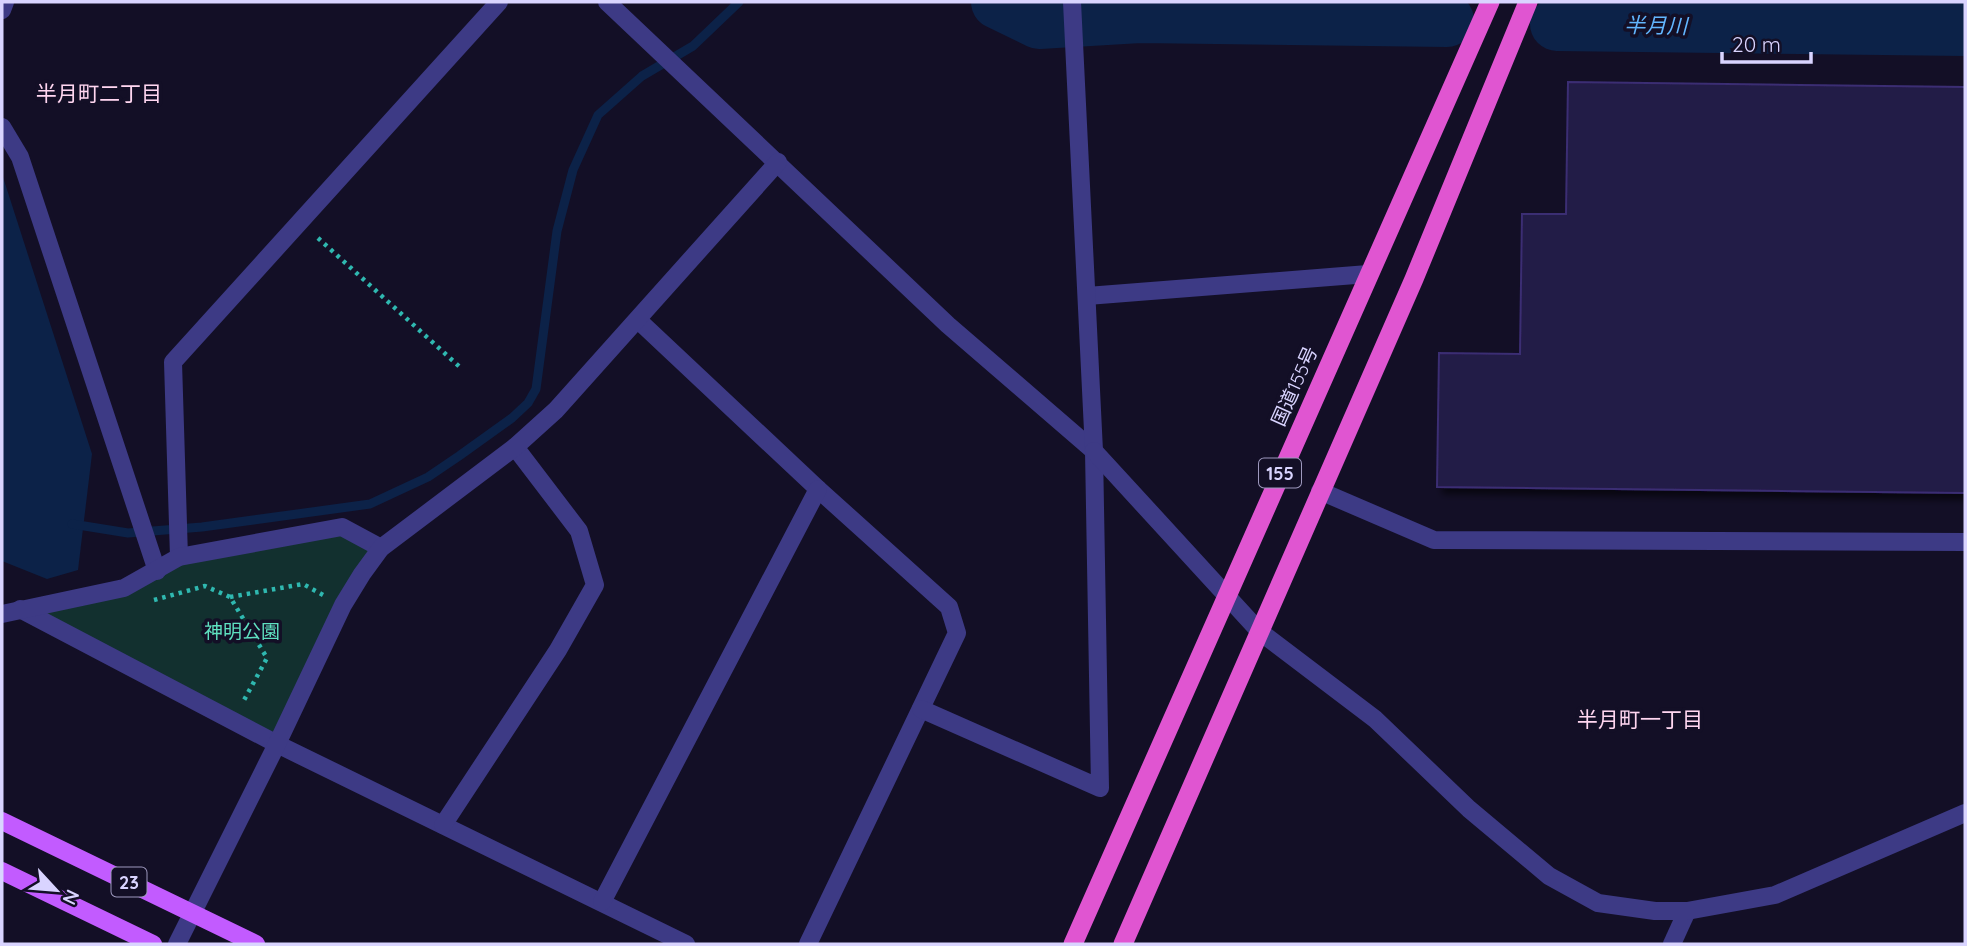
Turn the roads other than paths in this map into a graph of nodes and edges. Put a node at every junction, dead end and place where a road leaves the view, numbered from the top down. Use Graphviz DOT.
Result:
graph roads {
  1 [pos="5,2"];
  2 [pos="499,2"];
  3 [pos="607,2"];
  4 [pos="1072,2"];
  5 [pos="1490,2"];
  6 [pos="1528,2"];
  7 [pos="2,10"];
  8 [pos="2,127"];
  9 [pos="778,162"];
  10 [pos="1368,274"];
  11 [pos="1087,296"];
  12 [pos="638,320"];
  13 [pos="515,447"];
  14 [pos="1094,451"];
  15 [pos="818,489"];
  16 [pos="1320,491"];
  17 [pos="1965,541"];
  18 [pos="381,548"];
  19 [pos="179,558"];
  20 [pos="157,571"];
  21 [pos="1227,596"];
  22 [pos="20,609"];
  23 [pos="2,614"];
  24 [pos="1259,631"];
  25 [pos="921,709"];
  26 [pos="277,744"];
  27 [pos="1965,813"];
  28 [pos="2,821"];
  29 [pos="443,825"];
  30 [pos="2,872"];
  31 [pos="602,902"];
  32 [pos="1686,911"];
  33 [pos="191,913"];
  34 [pos="153,944"];
  35 [pos="177,944"];
  36 [pos="256,944"];
  37 [pos="686,944"];
  38 [pos="808,944"];
  39 [pos="1073,944"];
  40 [pos="1123,944"];
  41 [pos="1672,944"];
  1 -- 7 [label="street"];
  2 -- 19 [label="street"];
  3 -- 9 [label="street"];
  4 -- 11 [label="street"];
  5 -- 10 [label="highway, 国道155号 / 155"];
  6 -- 16 [label="highway, 155"];
  8 -- 20 [label="street"];
  9 -- 12 [label="street"];
  9 -- 14 [label="street"];
  10 -- 11 [label="street"];
  10 -- 21 [label="highway, 国道155号 / 155"];
  11 -- 14 [label="street"];
  12 -- 13 [label="street"];
  12 -- 15 [label="street"];
  13 -- 18 [label="street"];
  13 -- 29 [label="street"];
  14 -- 21 [label="street"];
  14 -- 25 [label="street"];
  15 -- 25 [label="street"];
  15 -- 31 [label="street"];
  16 -- 17 [label="street"];
  16 -- 24 [label="highway, 155"];
  18 -- 19 [label="street"];
  18 -- 26 [label="street"];
  19 -- 20 [label="street"];
  20 -- 22 [label="street"];
  21 -- 24 [label="street"];
  21 -- 39 [label="highway, 国道155号 / 155"];
  22 -- 23 [label="street"];
  22 -- 26 [label="street"];
  24 -- 32 [label="street"];
  24 -- 40 [label="highway, 155"];
  25 -- 38 [label="street"];
  26 -- 29 [label="street"];
  26 -- 33 [label="street"];
  27 -- 32 [label="street"];
  28 -- 33 [label="main road, 23"];
  29 -- 31 [label="street"];
  30 -- 34 [label="main road, 23"];
  31 -- 37 [label="street"];
  32 -- 41 [label="street"];
  33 -- 35 [label="street"];
  33 -- 36 [label="main road, 23"];
}
